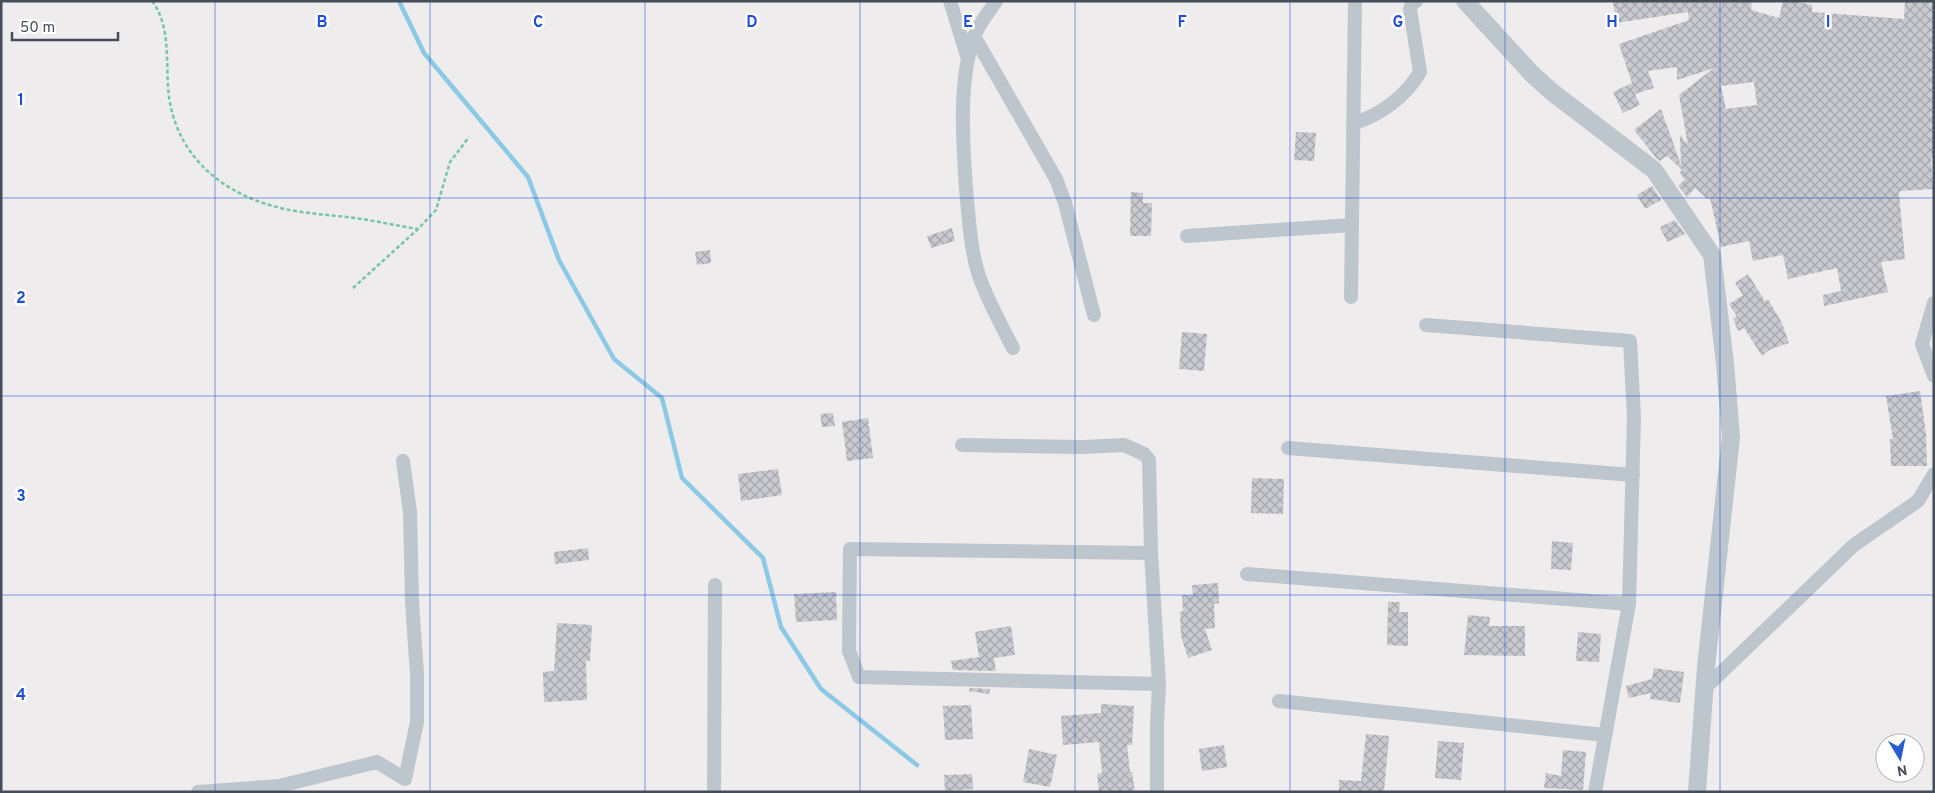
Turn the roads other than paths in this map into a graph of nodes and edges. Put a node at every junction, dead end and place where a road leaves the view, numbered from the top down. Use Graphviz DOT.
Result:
graph roads {
  1 [pos="950,1"];
  2 [pos="996,1"];
  3 [pos="1356,1"];
  4 [pos="1416,1"];
  5 [pos="1465,1"];
  6 [pos="974,36"];
  7 [pos="968,59"];
  8 [pos="1354,123"];
  9 [pos="1352,224"];
  10 [pos="1187,236"];
  11 [pos="1351,297"];
  12 [pos="1934,303"];
  13 [pos="1094,315"];
  14 [pos="1426,325"];
  15 [pos="1013,348"];
  16 [pos="1934,376"];
  17 [pos="962,445"];
  18 [pos="1288,448"];
  19 [pos="403,461"];
  20 [pos="1934,474"];
  21 [pos="1633,475"];
  22 [pos="1150,554"];
  23 [pos="1247,574"];
  24 [pos="715,585"];
  25 [pos="1629,604"];
  26 [pos="1160,684"];
  27 [pos="1704,689"];
  28 [pos="1278,701"];
  29 [pos="1605,735"];
  30 [pos="403,786"];
  31 [pos="198,792"];
  32 [pos="714,792"];
  33 [pos="1157,792"];
  34 [pos="1595,792"];
  35 [pos="1697,792"];
  1 -- 7 [label="street"];
  2 -- 6 [label="street"];
  3 -- 8 [label="street"];
  4 -- 8 [label="street"];
  5 -- 27 [label="street"];
  6 -- 7 [label="street"];
  6 -- 13 [label="street"];
  7 -- 15 [label="street"];
  8 -- 9 [label="street"];
  9 -- 10 [label="street"];
  9 -- 11 [label="street"];
  12 -- 16 [label="street"];
  14 -- 21 [label="street"];
  17 -- 22 [label="street"];
  18 -- 21 [label="street"];
  19 -- 30 [label="street"];
  20 -- 27 [label="street"];
  21 -- 25 [label="street"];
  22 -- 26 [label="street"];
  22 -- 26 [label="street"];
  23 -- 25 [label="street"];
  24 -- 32 [label="street"];
  25 -- 29 [label="street"];
  26 -- 33 [label="street"];
  27 -- 35 [label="street"];
  28 -- 29 [label="street"];
  29 -- 34 [label="street"];
  30 -- 31 [label="street"];
}
